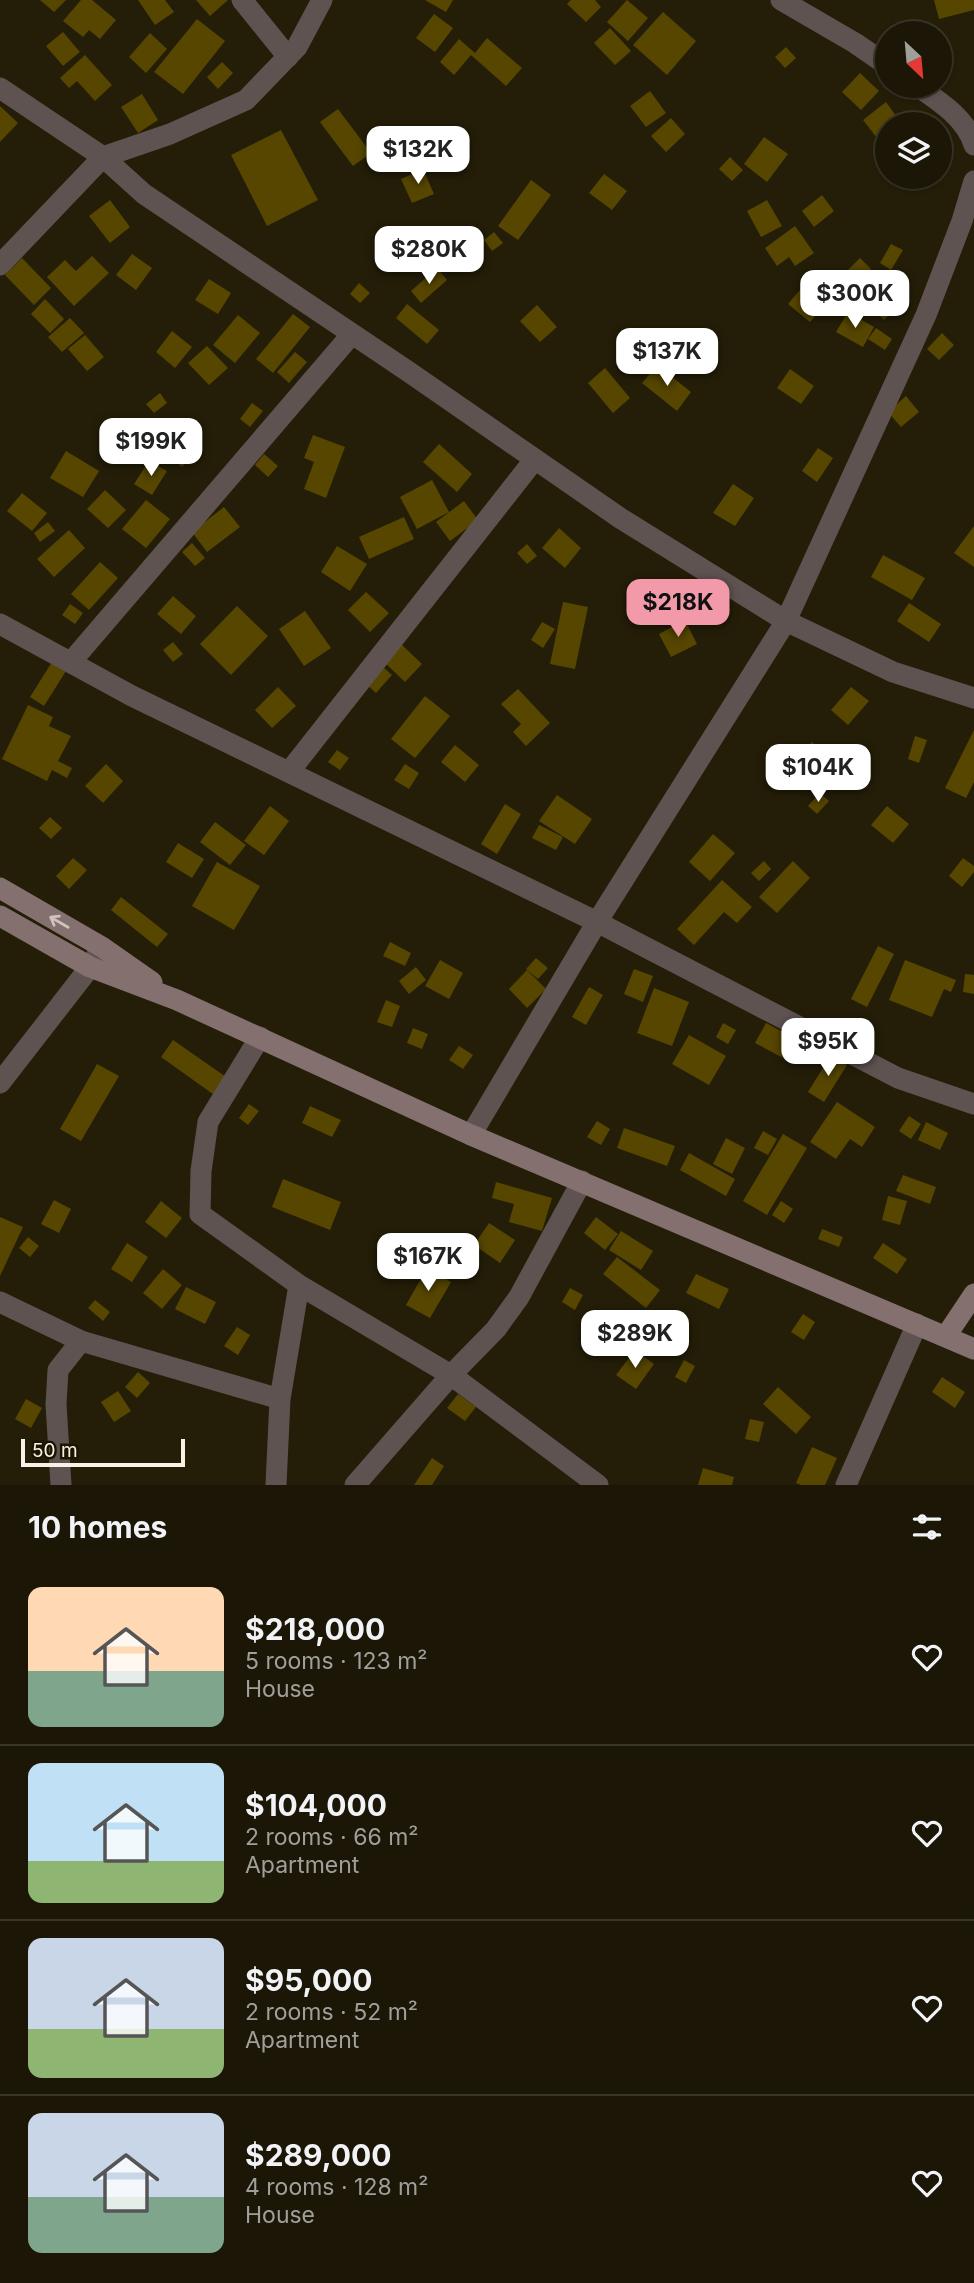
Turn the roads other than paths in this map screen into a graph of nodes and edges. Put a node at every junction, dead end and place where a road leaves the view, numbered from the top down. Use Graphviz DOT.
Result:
graph roads {
  1 [pos="242,0"];
  2 [pos="322,0"];
  3 [pos="781,0"];
  4 [pos="288,57"];
  5 [pos="875,57"];
  6 [pos="0,88"];
  7 [pos="934,98"];
  8 [pos="974,145"];
  9 [pos="103,157"];
  10 [pos="974,181"];
  11 [pos="0,265"];
  12 [pos="352,334"];
  13 [pos="535,459"];
  14 [pos="786,621"];
  15 [pos="0,624"];
  16 [pos="71,662"];
  17 [pos="974,698"];
  18 [pos="289,772"];
  19 [pos="0,888"];
  20 [pos="0,916"];
  21 [pos="597,922"];
  22 [pos="102,947"];
  23 [pos="90,967"];
  24 [pos="177,1000"];
  25 [pos="260,1038"];
  26 [pos="0,1083"];
  27 [pos="974,1104"];
  28 [pos="471,1135"];
  29 [pos="582,1181"];
  30 [pos="299,1285"];
  31 [pos="974,1294"];
  32 [pos="0,1302"];
  33 [pos="918,1324"];
  34 [pos="946,1336"];
  35 [pos="80,1341"];
  36 [pos="974,1349"];
  37 [pos="452,1375"];
  38 [pos="280,1399"];
  39 [pos="61,1485"];
  40 [pos="276,1485"];
  41 [pos="355,1485"];
  42 [pos="598,1485"];
  43 [pos="846,1485"];
  1 -- 4 [label="street"];
  2 -- 4 [label="street"];
  3 -- 5 [label="street"];
  4 -- 9 [label="street"];
  6 -- 9 [label="street"];
  7 -- 8 [label="street"];
  9 -- 11 [label="street"];
  9 -- 12 [label="street"];
  10 -- 14 [label="street"];
  12 -- 13 [label="street"];
  12 -- 16 [label="street"];
  13 -- 14 [label="street"];
  13 -- 18 [label="street"];
  14 -- 17 [label="street"];
  14 -- 21 [label="street"];
  15 -- 16 [label="street"];
  16 -- 18 [label="street"];
  18 -- 21 [label="street"];
  22 -- 19 [label="main road, one-way"];
  20 -- 23 [label="main road"];
  21 -- 27 [label="street"];
  21 -- 28 [label="street"];
  22 -- 23 [label="street"];
  22 -- 24 [label="main road"];
  23 -- 24 [label="main road"];
  23 -- 26 [label="street"];
  24 -- 25 [label="main road"];
  25 -- 28 [label="main road"];
  25 -- 30 [label="street"];
  28 -- 29 [label="main road"];
  29 -- 33 [label="main road"];
  29 -- 37 [label="street"];
  30 -- 37 [label="street"];
  30 -- 38 [label="street"];
  31 -- 34 [label="main road"];
  32 -- 35 [label="street"];
  33 -- 34 [label="main road"];
  33 -- 43 [label="street"];
  34 -- 36 [label="main road"];
  35 -- 38 [label="street"];
  35 -- 39 [label="street"];
  37 -- 41 [label="street"];
  37 -- 42 [label="street"];
  38 -- 40 [label="street"];
}
